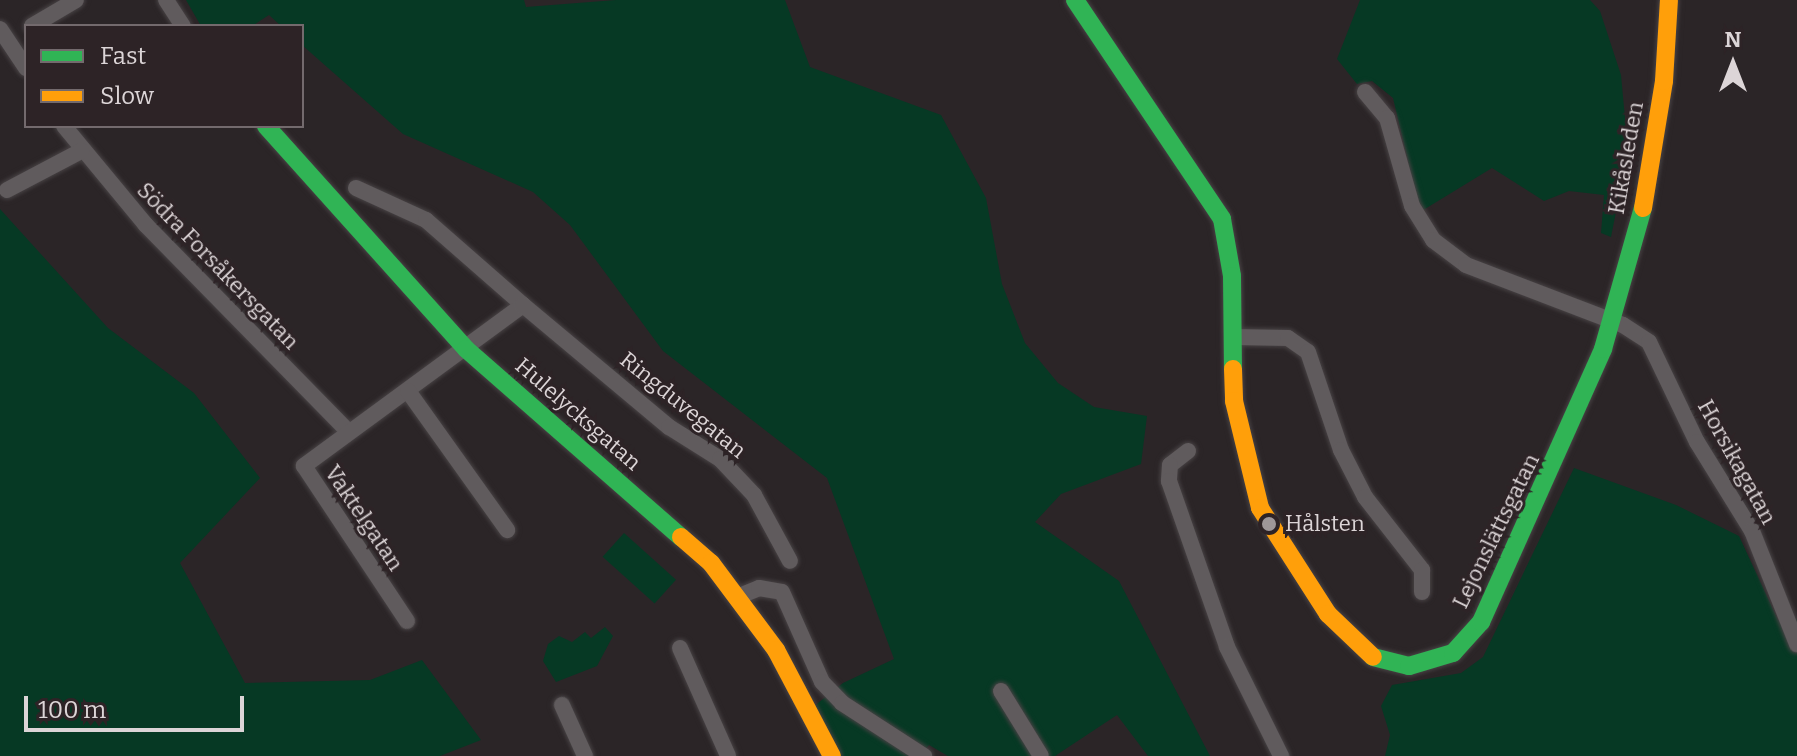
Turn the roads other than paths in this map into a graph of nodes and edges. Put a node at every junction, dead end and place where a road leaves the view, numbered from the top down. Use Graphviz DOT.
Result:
graph roads {
  1 [pos="76,0"];
  2 [pos="166,0"];
  3 [pos="1075,0"];
  4 [pos="1669,0"];
  5 [pos="35,24"];
  6 [pos="182,24"];
  7 [pos="24,30"];
  8 [pos="3,38"];
  9 [pos="24,65"];
  10 [pos="1365,92"];
  11 [pos="65,128"];
  12 [pos="268,128"];
  13 [pos="81,151"];
  14 [pos="356,188"];
  15 [pos="7,190"];
  16 [pos="523,305"];
  17 [pos="1613,321"];
  18 [pos="1233,337"];
  19 [pos="466,349"];
  20 [pos="408,391"];
  21 [pos="348,431"];
  22 [pos="1188,451"];
  23 [pos="507,530"];
  24 [pos="790,561"];
  25 [pos="1422,592"];
  26 [pos="737,597"];
  27 [pos="407,621"];
  28 [pos="1797,644"];
  29 [pos="680,648"];
  30 [pos="1001,691"];
  31 [pos="562,705"];
  32 [pos="585,756"];
  33 [pos="728,756"];
  34 [pos="832,756"];
  35 [pos="924,756"];
  36 [pos="1041,756"];
  37 [pos="1281,756"];
  1 -- 5 [label="street"];
  2 -- 6 [label="street"];
  3 -- 18 [label="street, Lejonslättsgatan"];
  4 -- 17 [label="street, Kikåsleden"];
  7 -- 8 [label="street"];
  8 -- 9 [label="street"];
  10 -- 17 [label="street, Horsikagatan"];
  11 -- 13 [label="street, Södra Forsåkersgatan"];
  12 -- 19 [label="street, Hulelycksgatan"];
  13 -- 15 [label="street"];
  13 -- 21 [label="street, Södra Forsåkersgatan"];
  14 -- 16 [label="street, Ringduvegatan"];
  16 -- 19 [label="street, Vaktelgatan"];
  16 -- 24 [label="street, Ringduvegatan"];
  17 -- 18 [label="street, Lejonslättsgatan"];
  17 -- 28 [label="street, Horsikagatan"];
  18 -- 25 [label="street, Lejonslättsgatan"];
  19 -- 20 [label="street, Vaktelgatan"];
  19 -- 26 [label="street, Hulelycksgatan"];
  20 -- 21 [label="street, Vaktelgatan"];
  20 -- 23 [label="street"];
  21 -- 27 [label="street, Vaktelgatan"];
  22 -- 37 [label="street"];
  26 -- 34 [label="street, Hulelycksgatan"];
  26 -- 35 [label="street"];
  29 -- 33 [label="street"];
  30 -- 36 [label="street"];
  31 -- 32 [label="street"];
}
